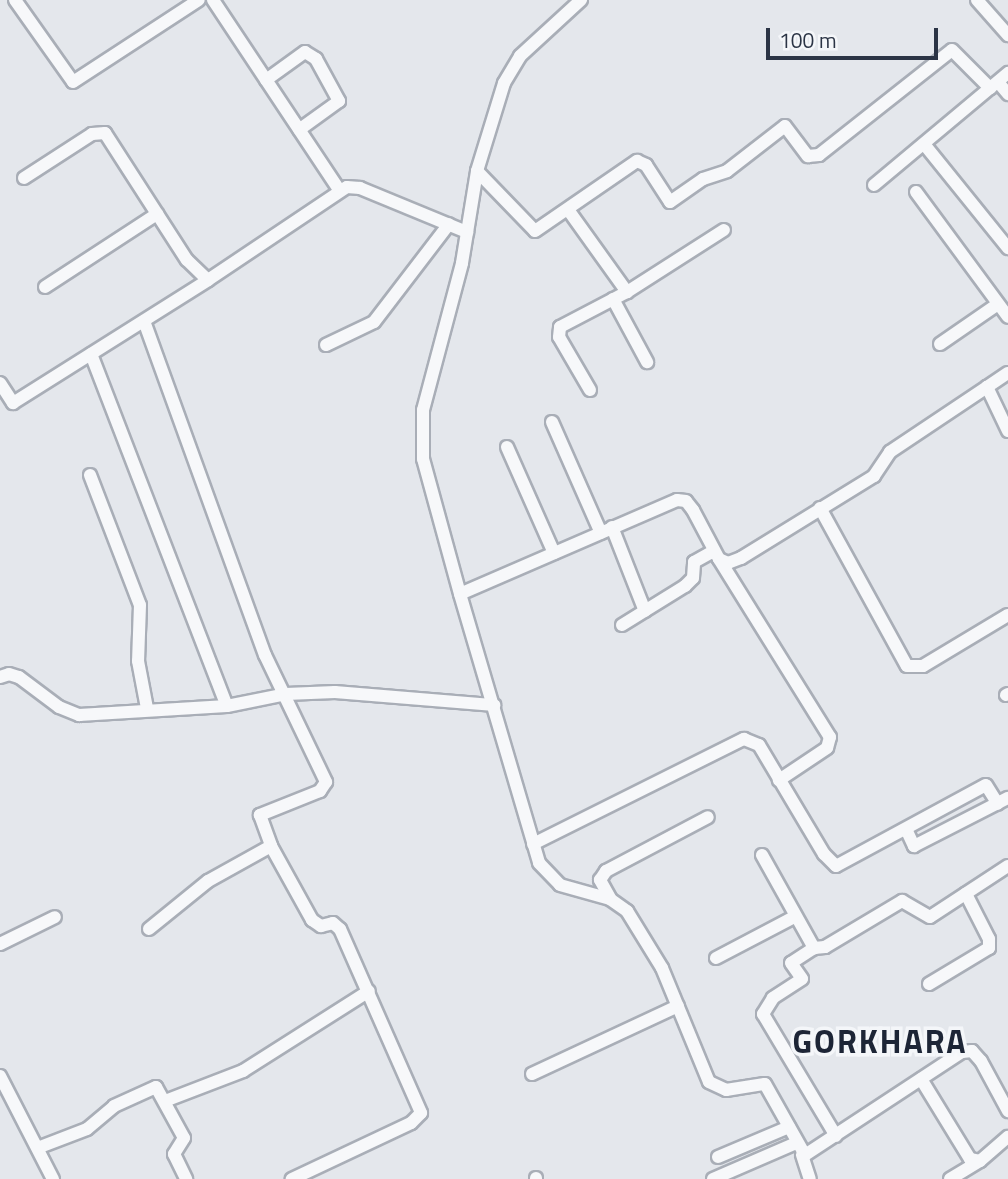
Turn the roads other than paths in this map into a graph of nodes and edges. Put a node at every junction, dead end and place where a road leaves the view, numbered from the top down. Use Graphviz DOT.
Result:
graph roads {
  1 [pos="15,0"];
  2 [pos="199,0"];
  3 [pos="213,0"];
  4 [pos="581,0"];
  5 [pos="977,0"];
  6 [pos="1008,35"];
  7 [pos="266,80"];
  8 [pos="999,81"];
  9 [pos="1008,94"];
  10 [pos="299,130"];
  11 [pos="924,144"];
  12 [pos="477,171"];
  13 [pos="24,178"];
  14 [pos="874,185"];
  15 [pos="339,190"];
  16 [pos="916,192"];
  17 [pos="569,211"];
  18 [pos="158,214"];
  19 [pos="449,224"];
  20 [pos="724,230"];
  21 [pos="467,232"];
  22 [pos="1008,248"];
  23 [pos="208,280"];
  24 [pos="45,287"];
  25 [pos="627,292"];
  26 [pos="613,299"];
  27 [pos="998,304"];
  28 [pos="1008,317"];
  29 [pos="144,321"];
  30 [pos="940,344"];
  31 [pos="327,345"];
  32 [pos="91,354"];
  33 [pos="647,362"];
  34 [pos="1008,373"];
  35 [pos="0,383"];
  36 [pos="987,387"];
  37 [pos="590,390"];
  38 [pos="552,422"];
  39 [pos="1008,431"];
  40 [pos="507,447"];
  41 [pos="90,475"];
  42 [pos="820,508"];
  43 [pos="607,530"];
  44 [pos="554,553"];
  45 [pos="717,555"];
  46 [pos="460,594"];
  47 [pos="645,611"];
  48 [pos="1008,615"];
  49 [pos="622,625"];
  50 [pos="0,677"];
  51 [pos="286,694"];
  52 [pos="494,705"];
  53 [pos="226,706"];
  54 [pos="148,708"];
  55 [pos="779,780"];
  56 [pos="1003,801"];
  57 [pos="708,817"];
  58 [pos="906,829"];
  59 [pos="533,844"];
  60 [pos="271,846"];
  61 [pos="762,855"];
  62 [pos="1008,866"];
  63 [pos="966,894"];
  64 [pos="610,899"];
  65 [pos="55,916"];
  66 [pos="794,917"];
  67 [pos="149,929"];
  68 [pos="0,944"];
  69 [pos="814,948"];
  70 [pos="716,958"];
  71 [pos="929,984"];
  72 [pos="369,991"];
  73 [pos="678,1006"];
  74 [pos="532,1074"];
  75 [pos="0,1076"];
  76 [pos="921,1079"];
  77 [pos="165,1101"];
  78 [pos="1008,1111"];
  79 [pos="789,1127"];
  80 [pos="836,1136"];
  81 [pos="1008,1137"];
  82 [pos="40,1147"];
  83 [pos="799,1149"];
  84 [pos="718,1157"];
  85 [pos="980,1161"];
  86 [pos="53,1179"];
  87 [pos="186,1179"];
  88 [pos="292,1179"];
  89 [pos="713,1179"];
  90 [pos="810,1179"];
  91 [pos="950,1179"];
  1 -- 2 [label="street"];
  3 -- 7 [label="street"];
  4 -- 12 [label="street"];
  5 -- 6 [label="street"];
  7 -- 10 [label="street"];
  7 -- 10 [label="street"];
  8 -- 9 [label="street"];
  8 -- 11 [label="street"];
  8 -- 17 [label="street"];
  10 -- 15 [label="street"];
  11 -- 14 [label="street"];
  11 -- 22 [label="street"];
  12 -- 17 [label="street"];
  12 -- 21 [label="street"];
  13 -- 18 [label="street"];
  15 -- 19 [label="street"];
  15 -- 23 [label="street"];
  16 -- 27 [label="street"];
  17 -- 25 [label="street"];
  18 -- 23 [label="street"];
  18 -- 24 [label="street"];
  19 -- 21 [label="street"];
  19 -- 31 [label="street"];
  20 -- 25 [label="street"];
  21 -- 46 [label="street"];
  23 -- 29 [label="street"];
  25 -- 26 [label="street"];
  26 -- 33 [label="street"];
  26 -- 37 [label="street"];
  27 -- 28 [label="street"];
  27 -- 30 [label="street"];
  29 -- 32 [label="street"];
  29 -- 51 [label="street"];
  32 -- 35 [label="street"];
  32 -- 53 [label="street"];
  34 -- 36 [label="street"];
  36 -- 39 [label="street"];
  36 -- 42 [label="street"];
  38 -- 43 [label="street"];
  40 -- 44 [label="street"];
  41 -- 54 [label="street"];
  42 -- 45 [label="street"];
  42 -- 48 [label="street"];
  43 -- 44 [label="street"];
  43 -- 45 [label="street"];
  43 -- 47 [label="street"];
  44 -- 46 [label="street"];
  45 -- 47 [label="street"];
  45 -- 55 [label="street"];
  46 -- 52 [label="street"];
  47 -- 49 [label="street"];
  50 -- 54 [label="street"];
  51 -- 52 [label="street"];
  51 -- 53 [label="street"];
  51 -- 60 [label="street"];
  52 -- 59 [label="street"];
  53 -- 54 [label="street"];
  55 -- 58 [label="street"];
  55 -- 59 [label="street"];
  56 -- 58 [label="street"];
  56 -- 58 [label="street"];
  57 -- 64 [label="street"];
  59 -- 64 [label="street"];
  60 -- 67 [label="street"];
  60 -- 72 [label="street"];
  61 -- 66 [label="street"];
  62 -- 63 [label="street"];
  63 -- 69 [label="street"];
  63 -- 71 [label="street"];
  64 -- 73 [label="street"];
  65 -- 68 [label="street"];
  66 -- 69 [label="street"];
  66 -- 70 [label="street"];
  69 -- 80 [label="street"];
  72 -- 77 [label="street"];
  72 -- 88 [label="street"];
  73 -- 74 [label="street"];
  73 -- 79 [label="street"];
  75 -- 82 [label="street"];
  76 -- 78 [label="street"];
  76 -- 80 [label="street"];
  76 -- 85 [label="street"];
  77 -- 82 [label="street"];
  77 -- 87 [label="street"];
  79 -- 83 [label="street"];
  79 -- 84 [label="street"];
  80 -- 83 [label="street"];
  81 -- 85 [label="street"];
  82 -- 86 [label="street"];
  83 -- 89 [label="street"];
  83 -- 90 [label="street"];
  85 -- 91 [label="street"];
}
